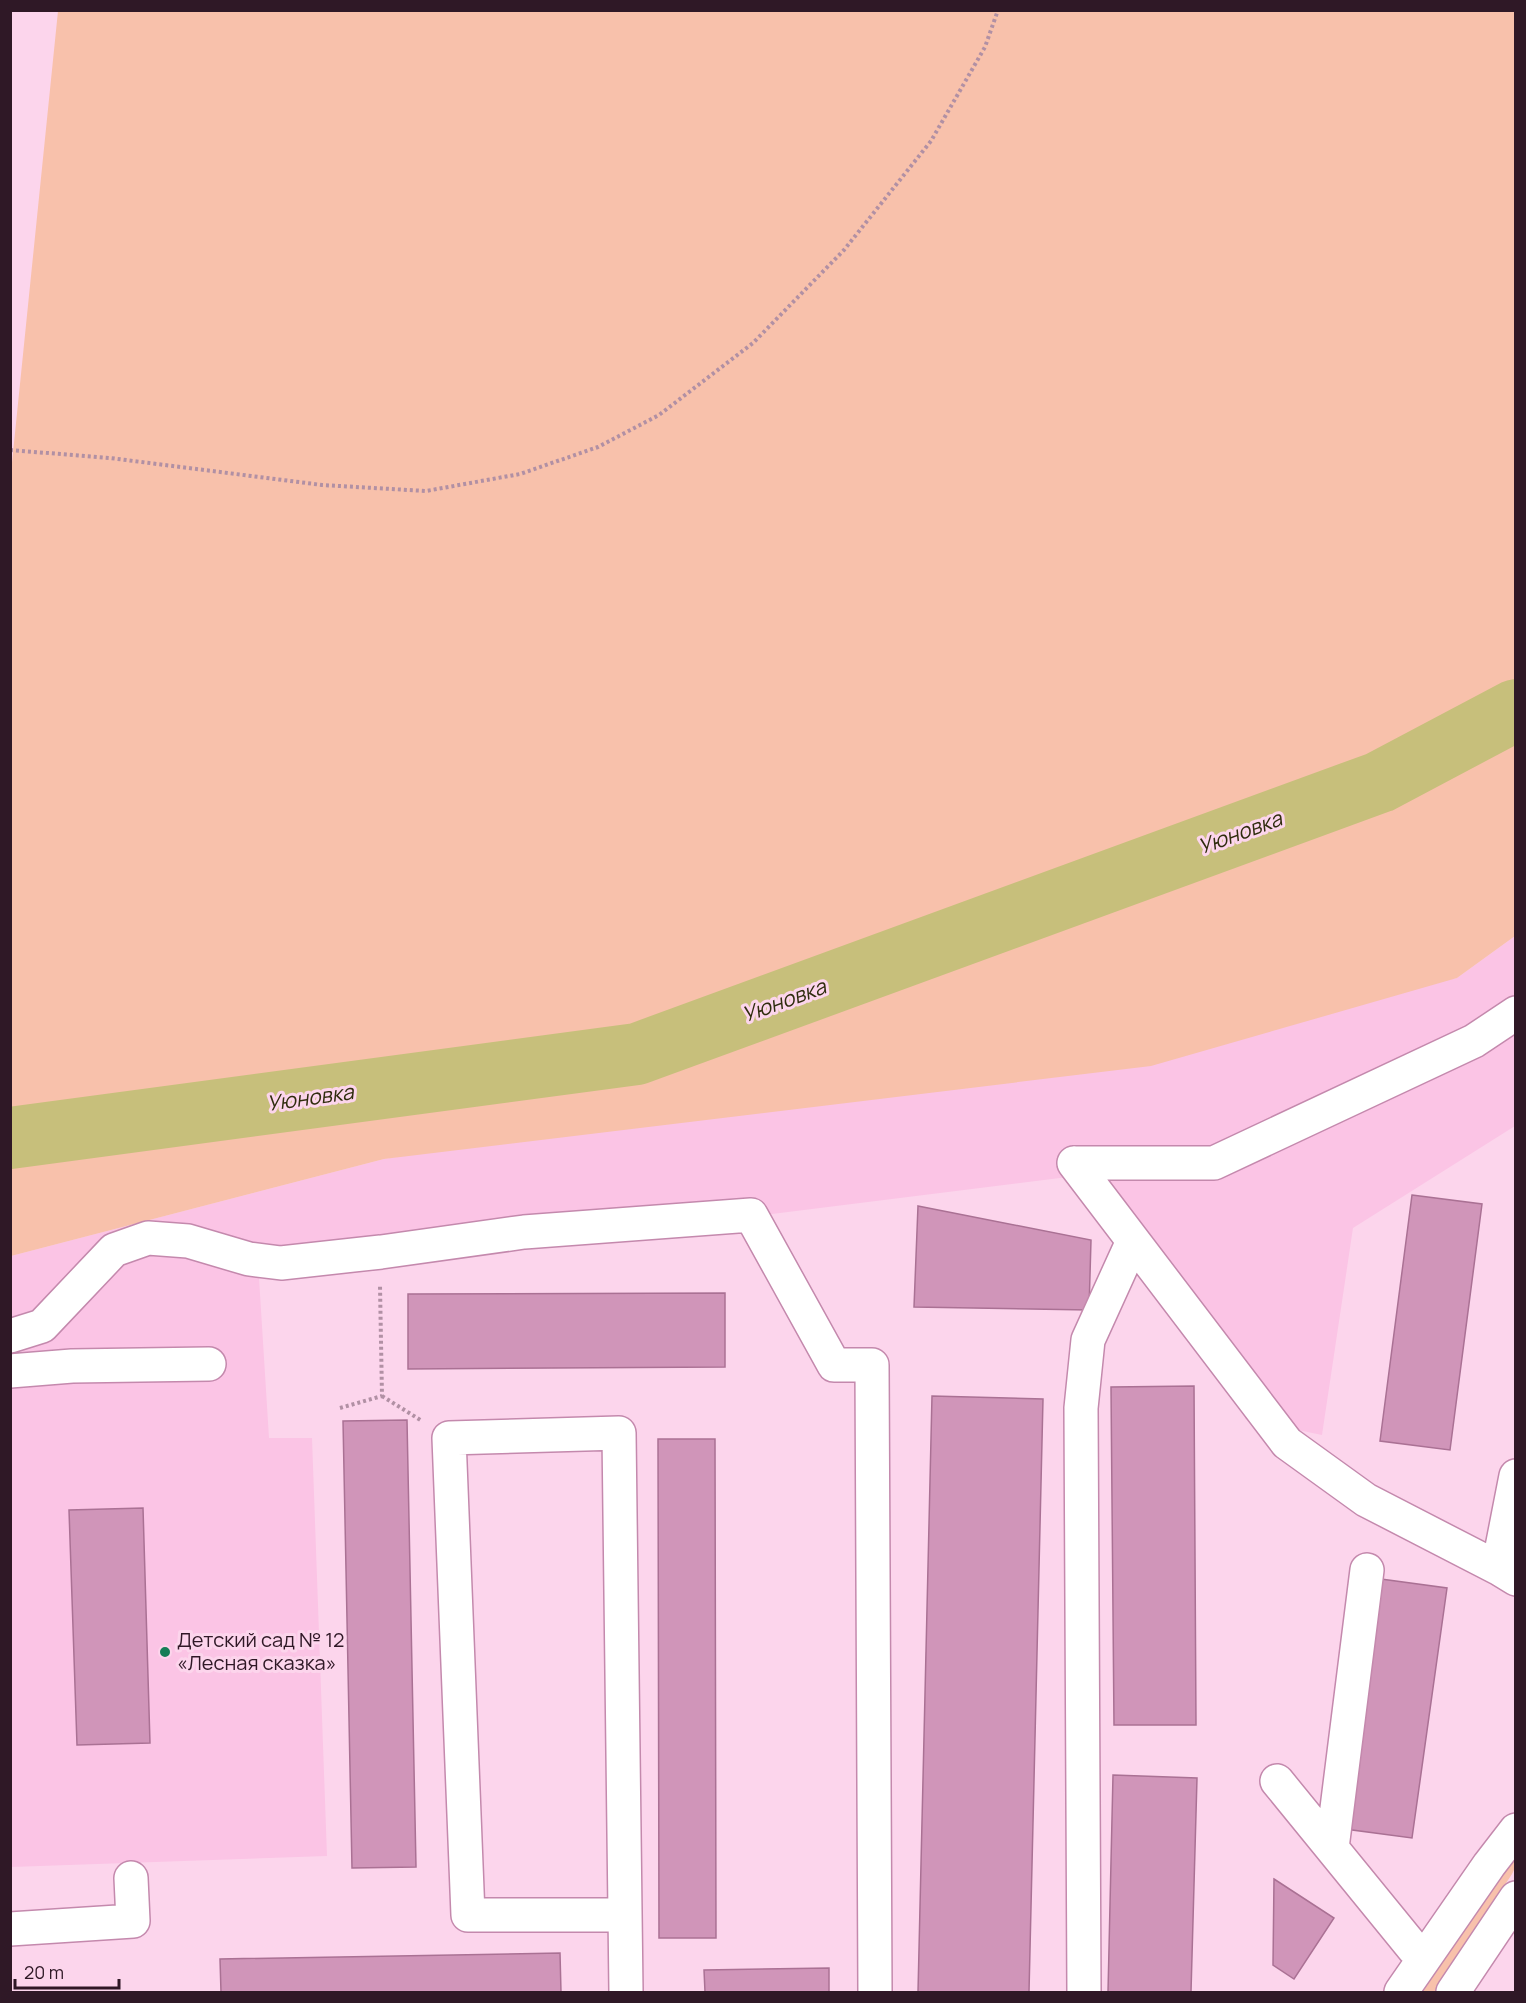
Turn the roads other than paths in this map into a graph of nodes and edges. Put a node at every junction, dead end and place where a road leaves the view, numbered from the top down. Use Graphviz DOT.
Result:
graph roads {
  1 [pos="1515,1013"];
  2 [pos="1133,1241"];
  3 [pos="10,1336"];
  4 [pos="209,1364"];
  5 [pos="10,1371"];
  6 [pos="1515,1476"];
  7 [pos="1367,1570"];
  8 [pos="1507,1574"];
  9 [pos="1277,1781"];
  10 [pos="1515,1830"];
  11 [pos="1332,1848"];
  12 [pos="131,1878"];
  13 [pos="1515,1898"];
  14 [pos="624,1914"];
  15 [pos="10,1929"];
  16 [pos="1414,1949"];
  17 [pos="1457,1989"];
  18 [pos="626,1992"];
  19 [pos="875,1992"];
  20 [pos="1084,1992"];
  21 [pos="1401,1992"];
  1 -- 2 [label="street"];
  2 -- 8 [label="street"];
  2 -- 20 [label="street"];
  3 -- 19 [label="street"];
  4 -- 5 [label="street"];
  6 -- 8 [label="street"];
  7 -- 11 [label="street"];
  9 -- 11 [label="street"];
  10 -- 21 [label="street"];
  11 -- 16 [label="street"];
  12 -- 15 [label="street"];
  13 -- 17 [label="street"];
  14 -- 14 [label="street"];
  14 -- 18 [label="street"];
}
